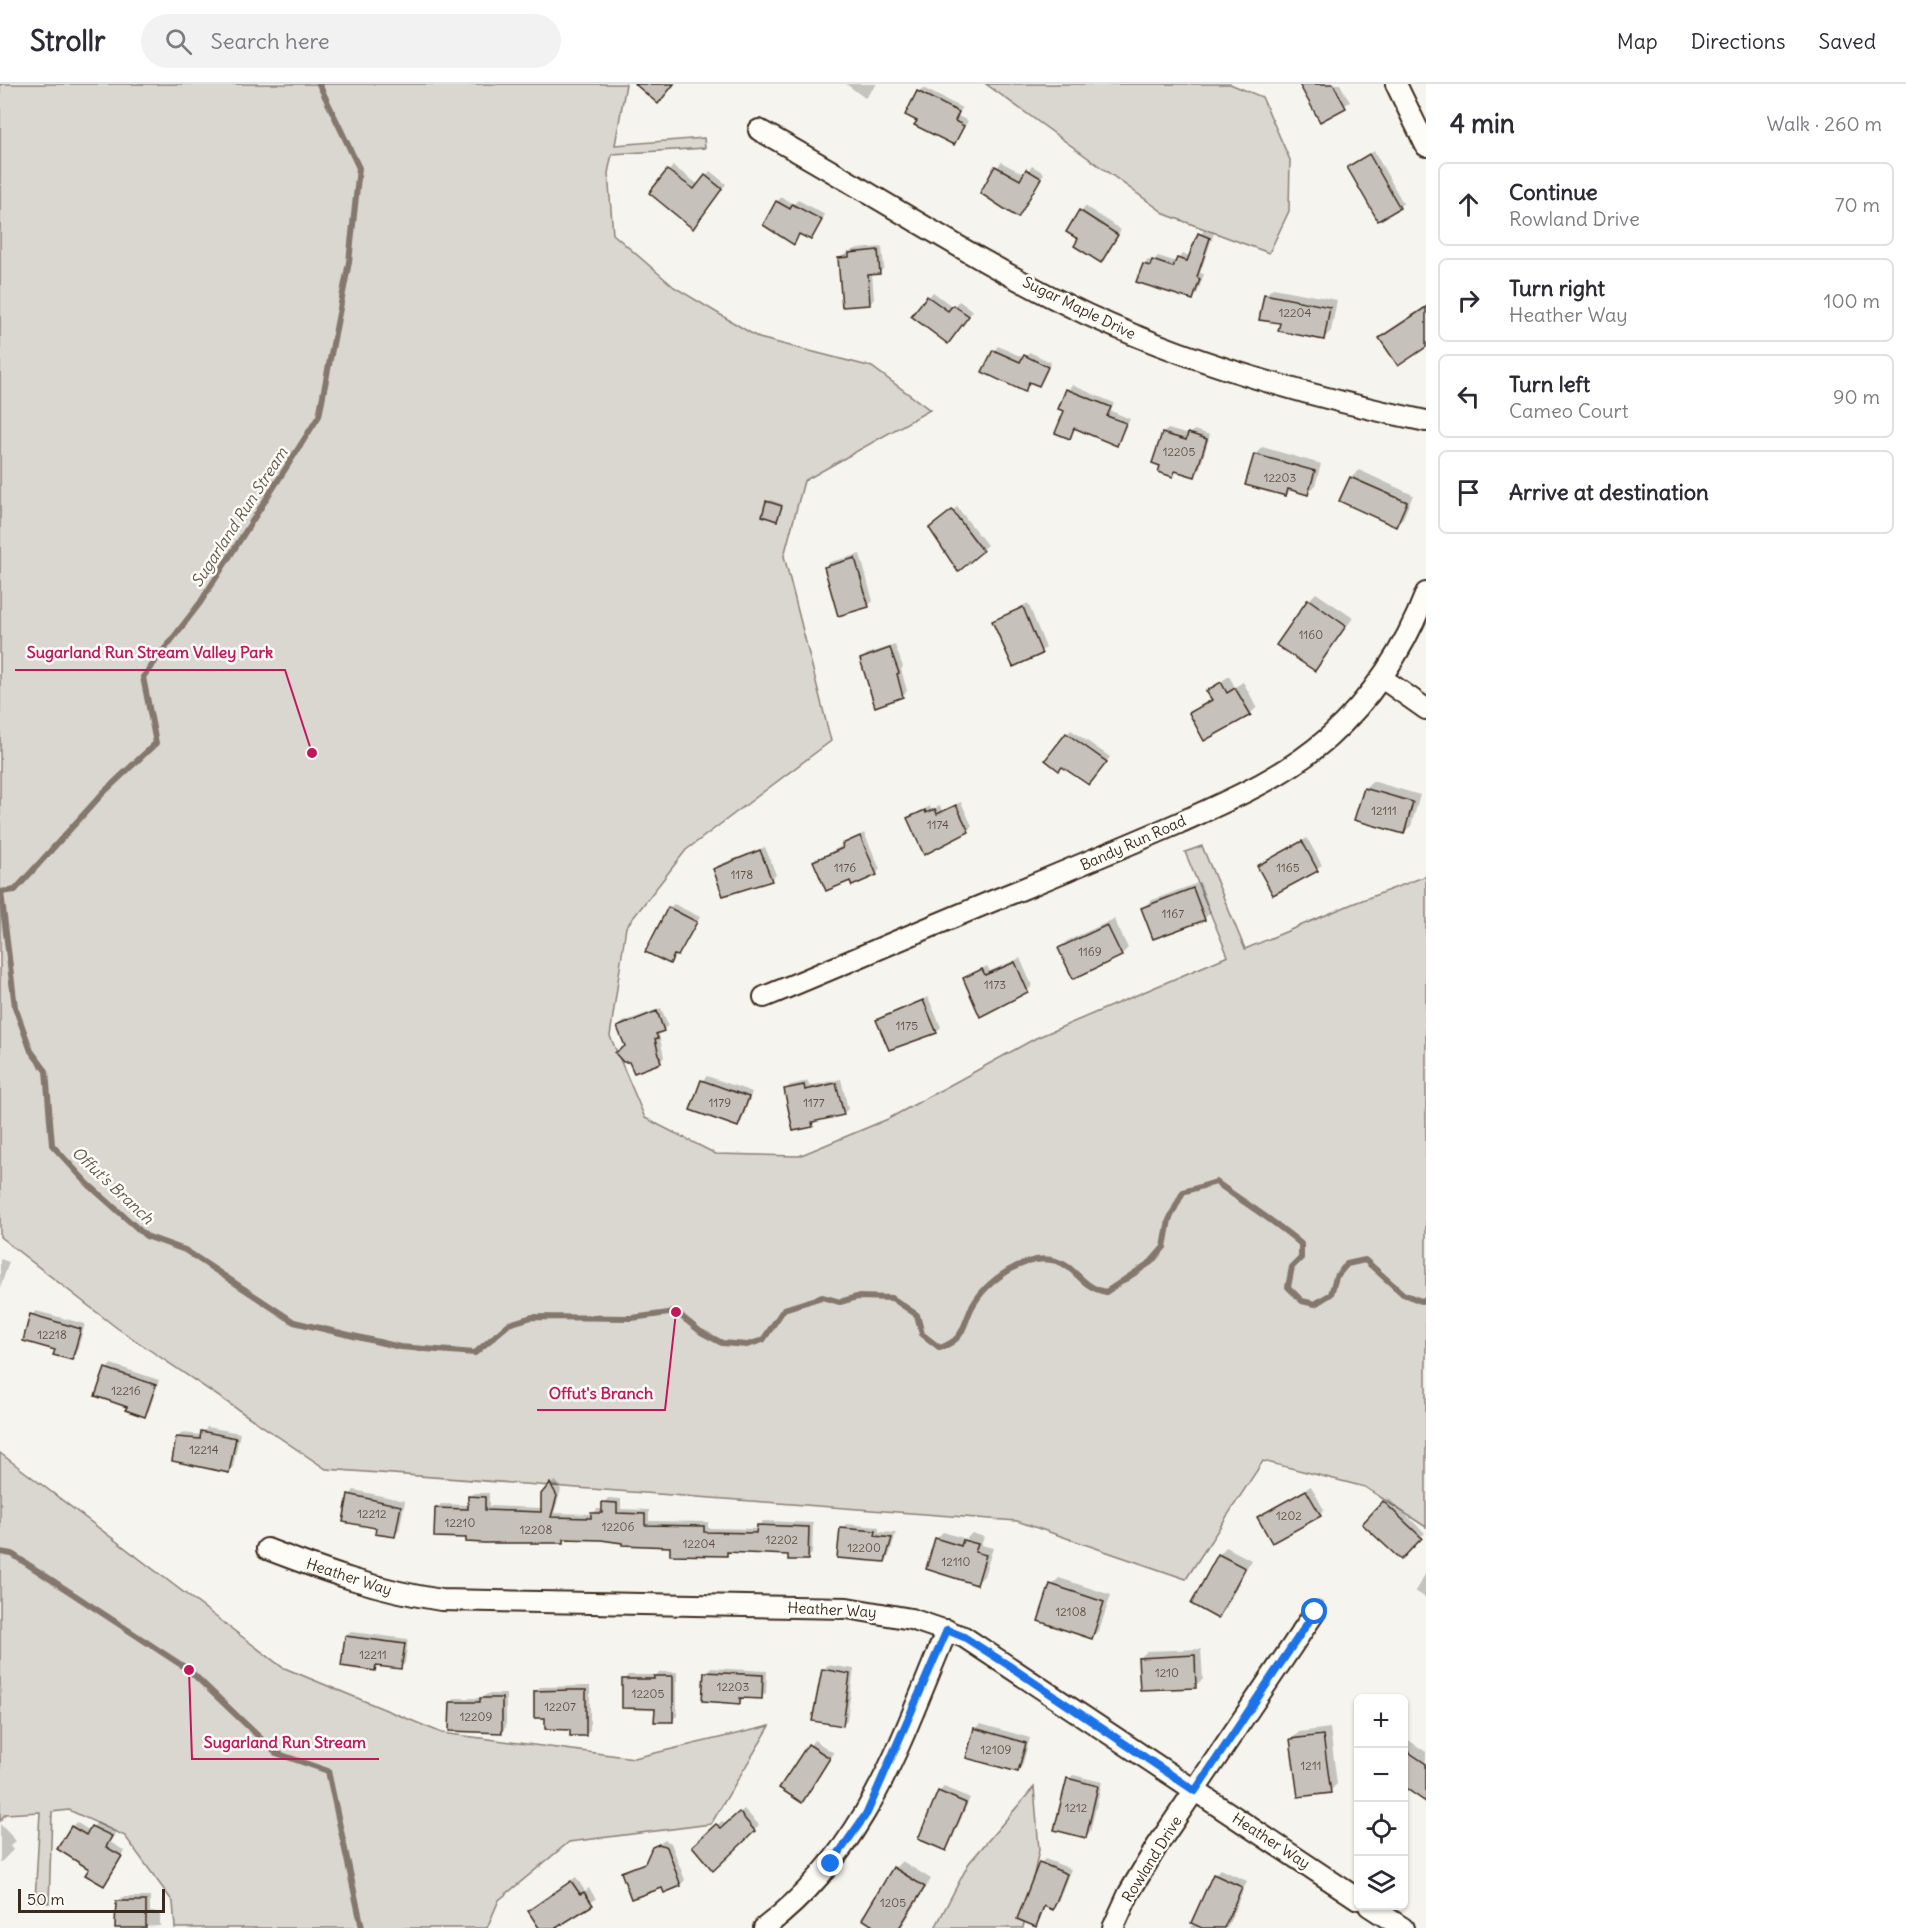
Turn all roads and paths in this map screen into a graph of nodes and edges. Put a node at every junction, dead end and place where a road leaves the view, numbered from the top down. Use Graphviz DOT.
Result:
graph roads {
  1 [pos="1396,84"];
  2 [pos="759,130"];
  3 [pos="1426,146"];
  4 [pos="1426,421"];
  5 [pos="1426,593"];
  6 [pos="1382,678"];
  7 [pos="1426,709"];
  8 [pos="764,997"];
  9 [pos="267,1549"];
  10 [pos="1315,1612"];
  11 [pos="947,1630"];
  12 [pos="1195,1791"];
  13 [pos="1354,1896"];
  14 [pos="1376,1910"];
  15 [pos="764,1928"];
  16 [pos="1113,1928"];
  17 [pos="1403,1928"];
  1 -- 3 [label="street"];
  2 -- 4 [label="street, Sugar Maple Drive"];
  5 -- 6 [label="street, Bandy Run Road"];
  6 -- 7 [label="street"];
  6 -- 8 [label="street, Bandy Run Road"];
  9 -- 11 [label="street, Heather Way"];
  10 -- 12 [label="street, Rowland Drive"];
  11 -- 12 [label="street, Heather Way"];
  11 -- 15 [label="street"];
  12 -- 13 [label="street, Heather Way"];
  12 -- 16 [label="street, Rowland Drive"];
  14 -- 17 [label="street"];
}
